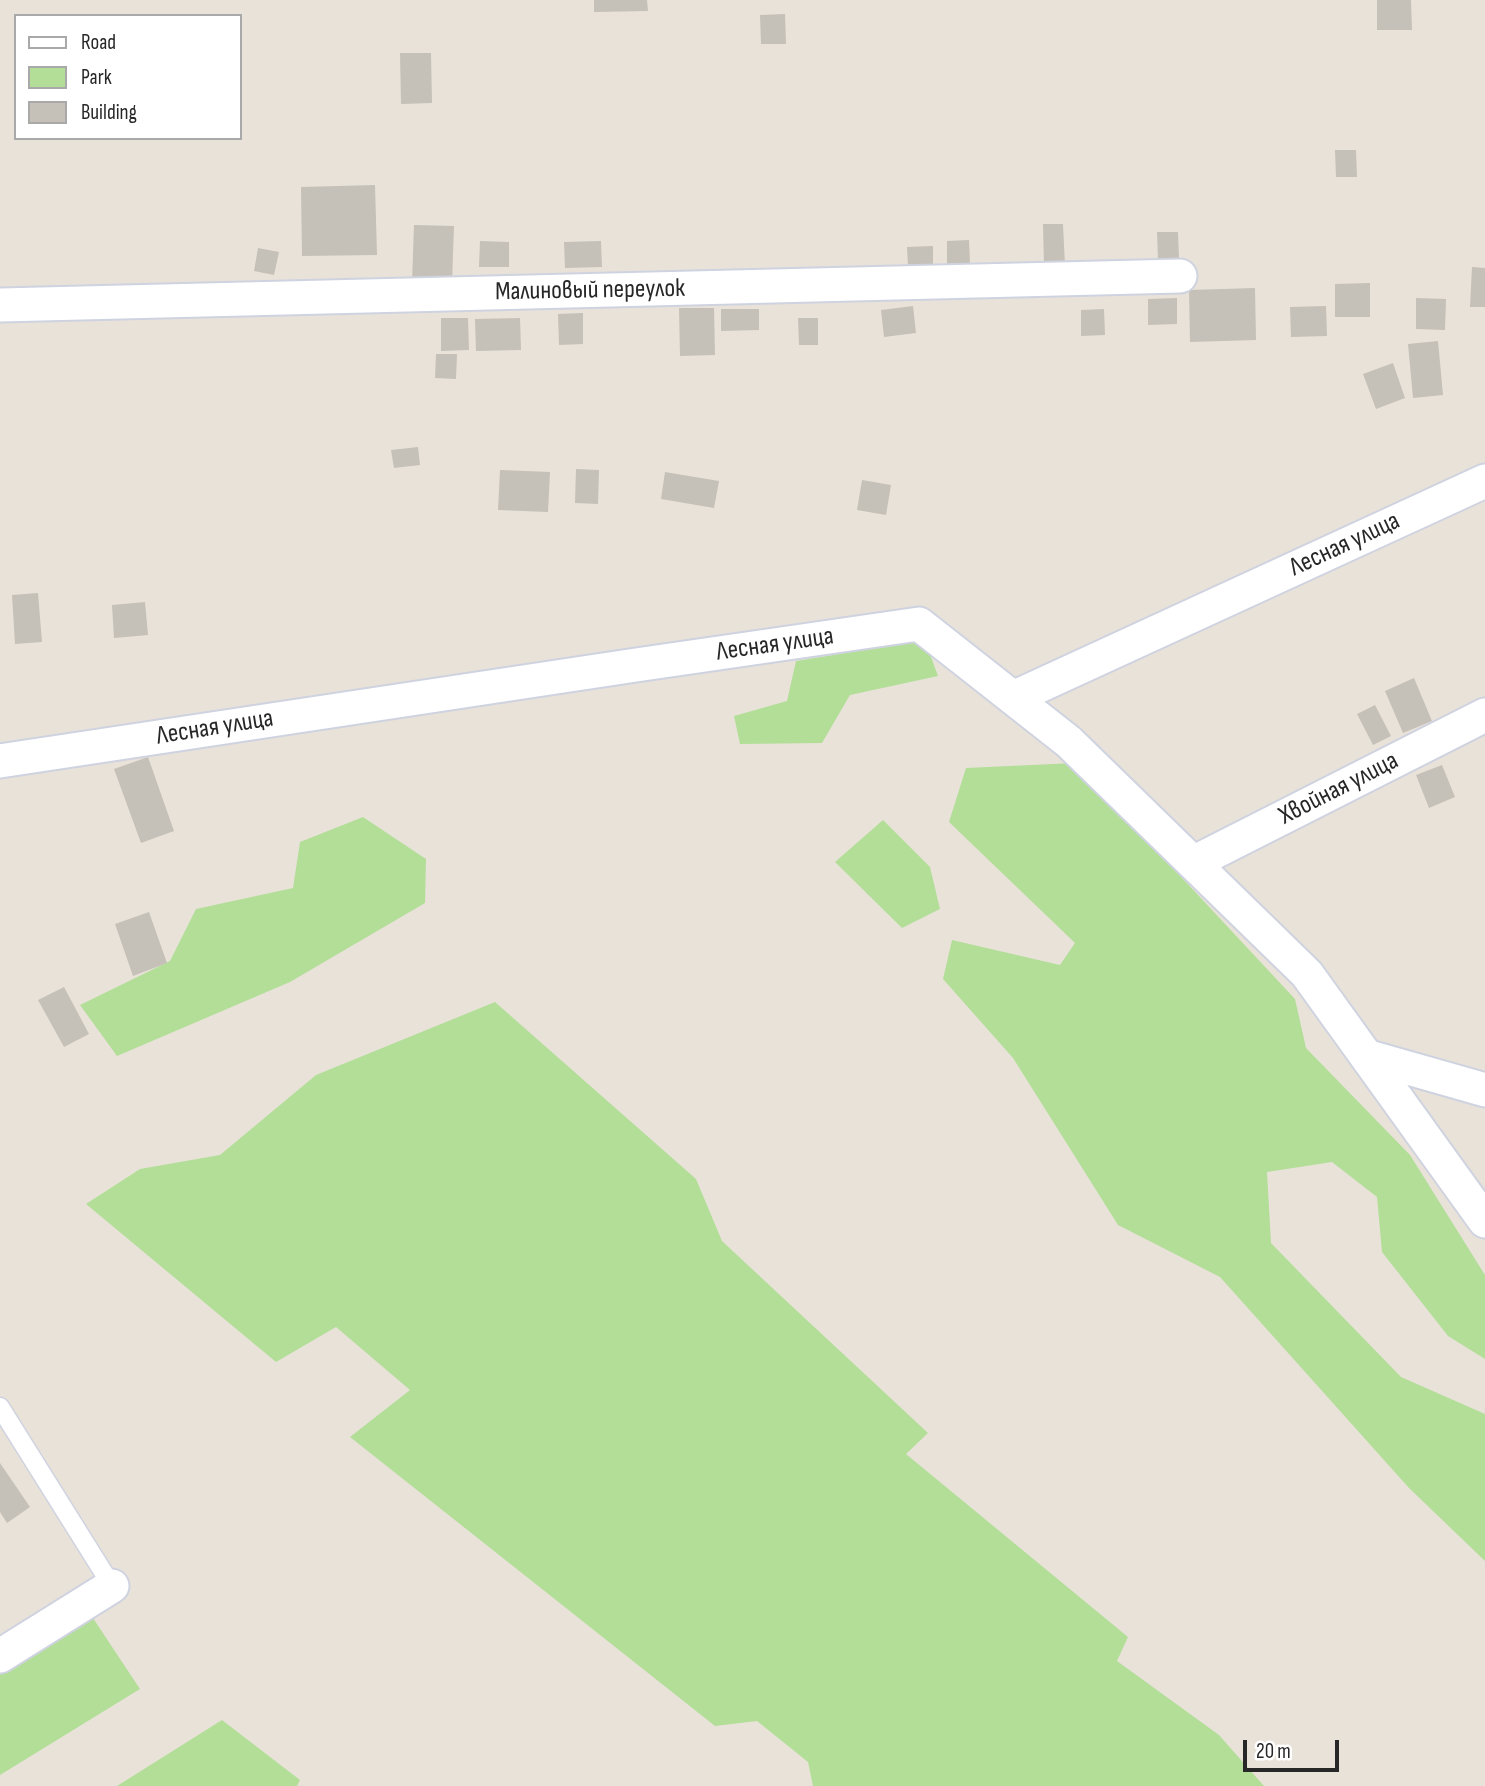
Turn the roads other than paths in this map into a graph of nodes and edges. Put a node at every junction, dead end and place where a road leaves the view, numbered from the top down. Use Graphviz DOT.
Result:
graph roads {
  1 [pos="1180,276"];
  2 [pos="0,306"];
  3 [pos="1485,481"];
  4 [pos="1013,698"];
  5 [pos="1485,715"];
  6 [pos="0,761"];
  7 [pos="1193,863"];
  8 [pos="1366,1056"];
  9 [pos="1485,1090"];
  10 [pos="1485,1221"];
  11 [pos="0,1407"];
  12 [pos="112,1586"];
  13 [pos="0,1656"];
  1 -- 2 [label="street, Малиновый переулок"];
  3 -- 4 [label="street, Лесная улица"];
  4 -- 6 [label="street, Лесная улица"];
  4 -- 7 [label="street"];
  5 -- 7 [label="street, Хвойная улица"];
  7 -- 8 [label="street"];
  8 -- 9 [label="street"];
  8 -- 10 [label="street"];
  11 -- 12 [label="lane"];
  12 -- 13 [label="street"];
}
